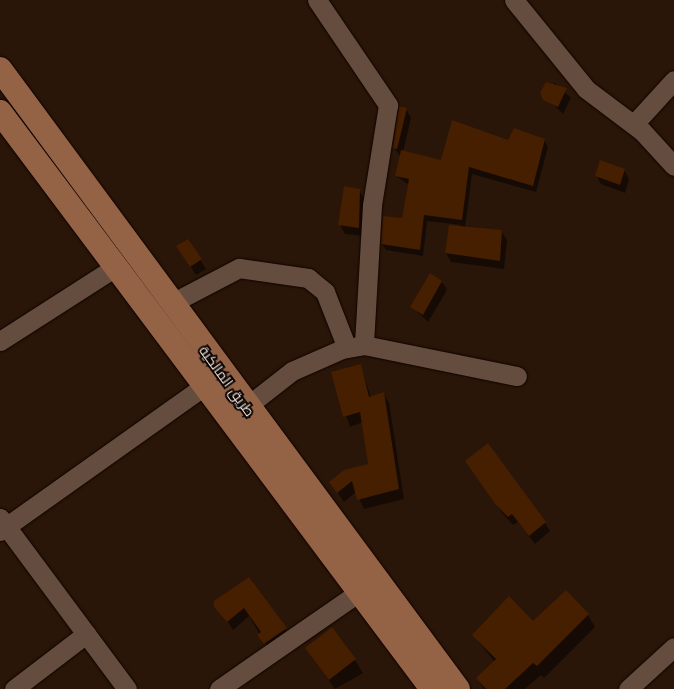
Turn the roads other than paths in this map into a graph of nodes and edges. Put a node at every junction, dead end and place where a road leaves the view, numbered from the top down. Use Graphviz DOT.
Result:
graph roads {
  1 [pos="317,0"];
  2 [pos="514,0"];
  3 [pos="0,69"];
  4 [pos="674,80"];
  5 [pos="34,114"];
  6 [pos="7,121"];
  7 [pos="634,124"];
  8 [pos="674,166"];
  9 [pos="117,266"];
  10 [pos="172,304"];
  11 [pos="0,340"];
  12 [pos="356,347"];
  13 [pos="517,376"];
  14 [pos="204,386"];
  15 [pos="246,407"];
  16 [pos="2,526"];
  17 [pos="323,528"];
  18 [pos="359,592"];
  19 [pos="86,634"];
  20 [pos="674,647"];
  21 [pos="428,678"];
  22 [pos="14,689"];
  23 [pos="127,689"];
  24 [pos="219,689"];
  25 [pos="458,689"];
  26 [pos="628,689"];
  1 -- 12 [label="street"];
  2 -- 7 [label="street"];
  3 -- 5 [label="main road, طريق المالكية"];
  4 -- 7 [label="street"];
  5 -- 6 [label="main road"];
  5 -- 10 [label="main road, طريق المالكية"];
  6 -- 9 [label="main road, طريق المالكية"];
  7 -- 8 [label="street"];
  9 -- 11 [label="street"];
  9 -- 14 [label="main road, طريق المالكية"];
  10 -- 12 [label="street"];
  10 -- 15 [label="main road, طريق المالكية"];
  12 -- 13 [label="street"];
  12 -- 15 [label="street"];
  14 -- 16 [label="street"];
  14 -- 17 [label="main road, طريق المالكية"];
  15 -- 17 [label="main road, طريق المالكية"];
  16 -- 19 [label="street"];
  17 -- 18 [label="main road, طريق المالكية"];
  17 -- 21 [label="main road, طريق المالكية"];
  18 -- 21 [label="main road, طريق المالكية"];
  18 -- 24 [label="street"];
  19 -- 22 [label="street"];
  19 -- 23 [label="street"];
  20 -- 26 [label="street"];
  21 -- 25 [label="main road, طريق المالكية"];
}
